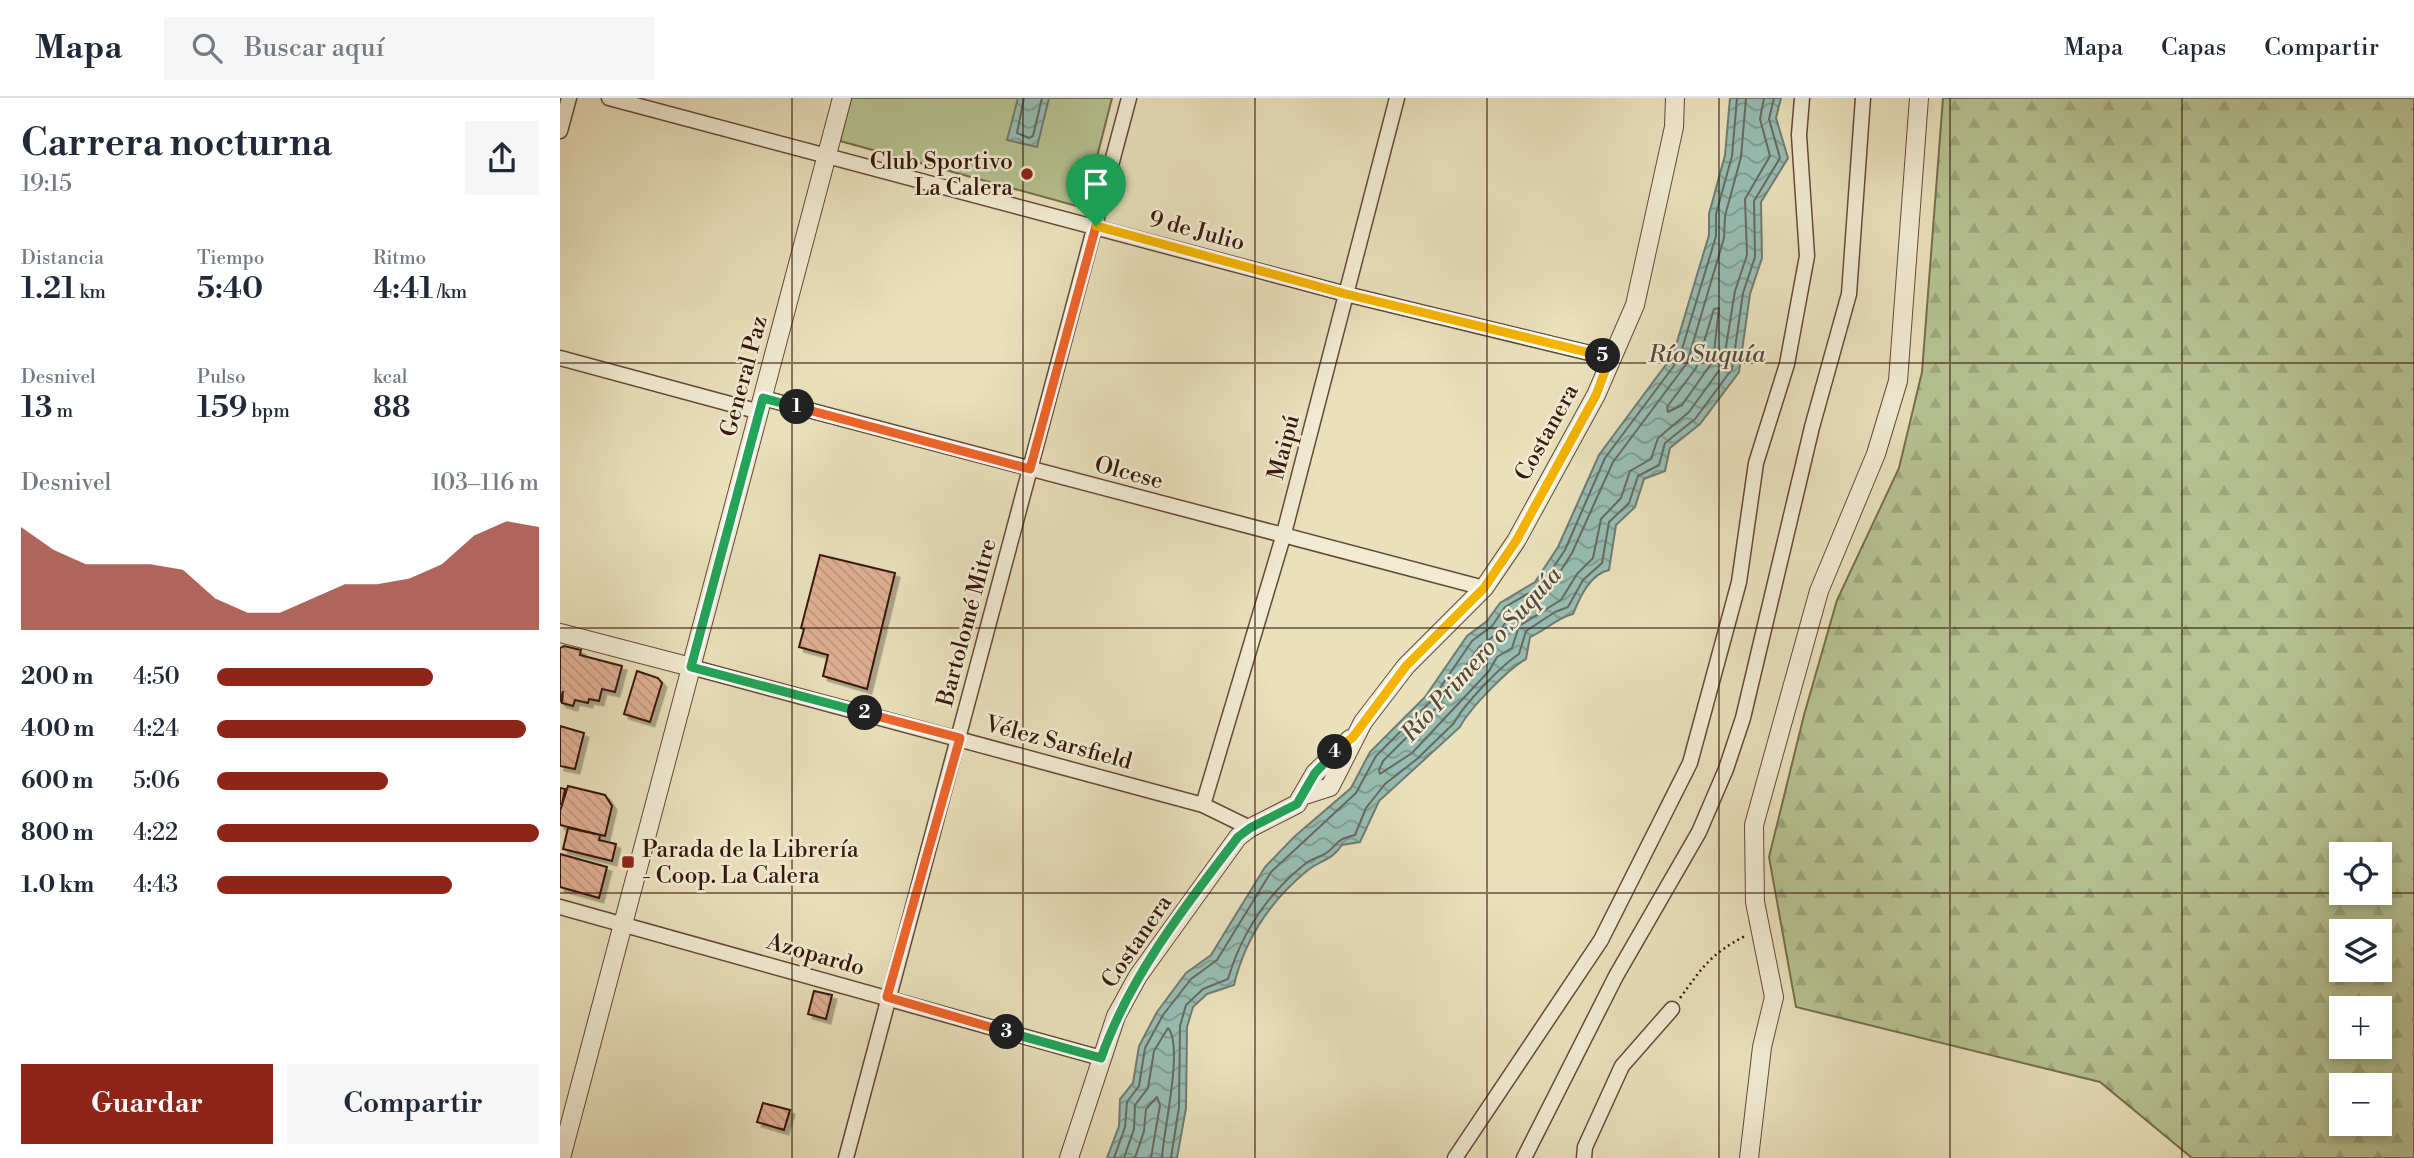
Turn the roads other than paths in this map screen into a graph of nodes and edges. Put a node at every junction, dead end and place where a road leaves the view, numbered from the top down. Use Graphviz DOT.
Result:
graph roads {
  1 [pos="569,98"];
  2 [pos="609,98"];
  3 [pos="842,98"];
  4 [pos="1129,98"];
  5 [pos="1397,98"];
  6 [pos="1802,98"];
  7 [pos="1863,98"];
  8 [pos="1919,98"];
  9 [pos="1672,99"];
  10 [pos="560,131"];
  11 [pos="827,155"];
  12 [pos="1096,226"];
  13 [pos="1346,294"];
  14 [pos="560,358"];
  15 [pos="1610,358"];
  16 [pos="761,405"];
  17 [pos="1030,469"];
  18 [pos="1283,537"];
  19 [pos="1484,588"];
  20 [pos="560,632"];
  21 [pos="691,667"];
  22 [pos="960,738"];
  23 [pos="1203,805"];
  24 [pos="1250,828"];
  25 [pos="560,907"];
  26 [pos="623,924"];
  27 [pos="887,997"];
  28 [pos="1672,1009"];
  29 [pos="1101,1058"];
  30 [pos="561,1158"];
  31 [pos="846,1158"];
  32 [pos="1069,1158"];
  33 [pos="1455,1158"];
  34 [pos="1524,1158"];
  35 [pos="1584,1158"];
  36 [pos="1749,1158"];
  1 -- 10 [label="street"];
  2 -- 11 [label="street, 9 de Julio"];
  3 -- 11 [label="street, General Paz"];
  4 -- 12 [label="street, Bartolomé Mitre"];
  5 -- 13 [label="street, Maipú"];
  6 -- 33 [label="street"];
  7 -- 34 [label="street"];
  8 -- 36 [label="street"];
  9 -- 15 [label="street, Costanera"];
  11 -- 12 [label="street, 9 de Julio"];
  11 -- 16 [label="street, General Paz"];
  12 -- 13 [label="street, 9 de Julio"];
  12 -- 17 [label="street, Bartolomé Mitre"];
  13 -- 15 [label="street, 9 de Julio"];
  13 -- 18 [label="street, Maipú"];
  14 -- 16 [label="street, Olcese"];
  15 -- 19 [label="street, Costanera"];
  16 -- 17 [label="street, Olcese"];
  16 -- 21 [label="street, General Paz"];
  17 -- 18 [label="street, Olcese"];
  17 -- 22 [label="street, Bartolomé Mitre"];
  18 -- 19 [label="street, Olcese"];
  18 -- 23 [label="street, Maipú"];
  19 -- 24 [label="street, Costanera"];
  20 -- 21 [label="street"];
  21 -- 22 [label="street, Vélez Sarsfield"];
  21 -- 26 [label="street, General Paz"];
  22 -- 23 [label="street, Vélez Sarsfield"];
  22 -- 27 [label="street, Bartolomé Mitre"];
  23 -- 24 [label="street, Vélez Sarsfield"];
  24 -- 29 [label="street, Costanera"];
  25 -- 26 [label="street, Azopardo"];
  26 -- 27 [label="street, Azopardo"];
  26 -- 30 [label="street, General Paz"];
  27 -- 29 [label="street, Azopardo"];
  27 -- 31 [label="street, Bartolomé Mitre"];
  28 -- 35 [label="street"];
  29 -- 32 [label="street, Costanera"];
}
